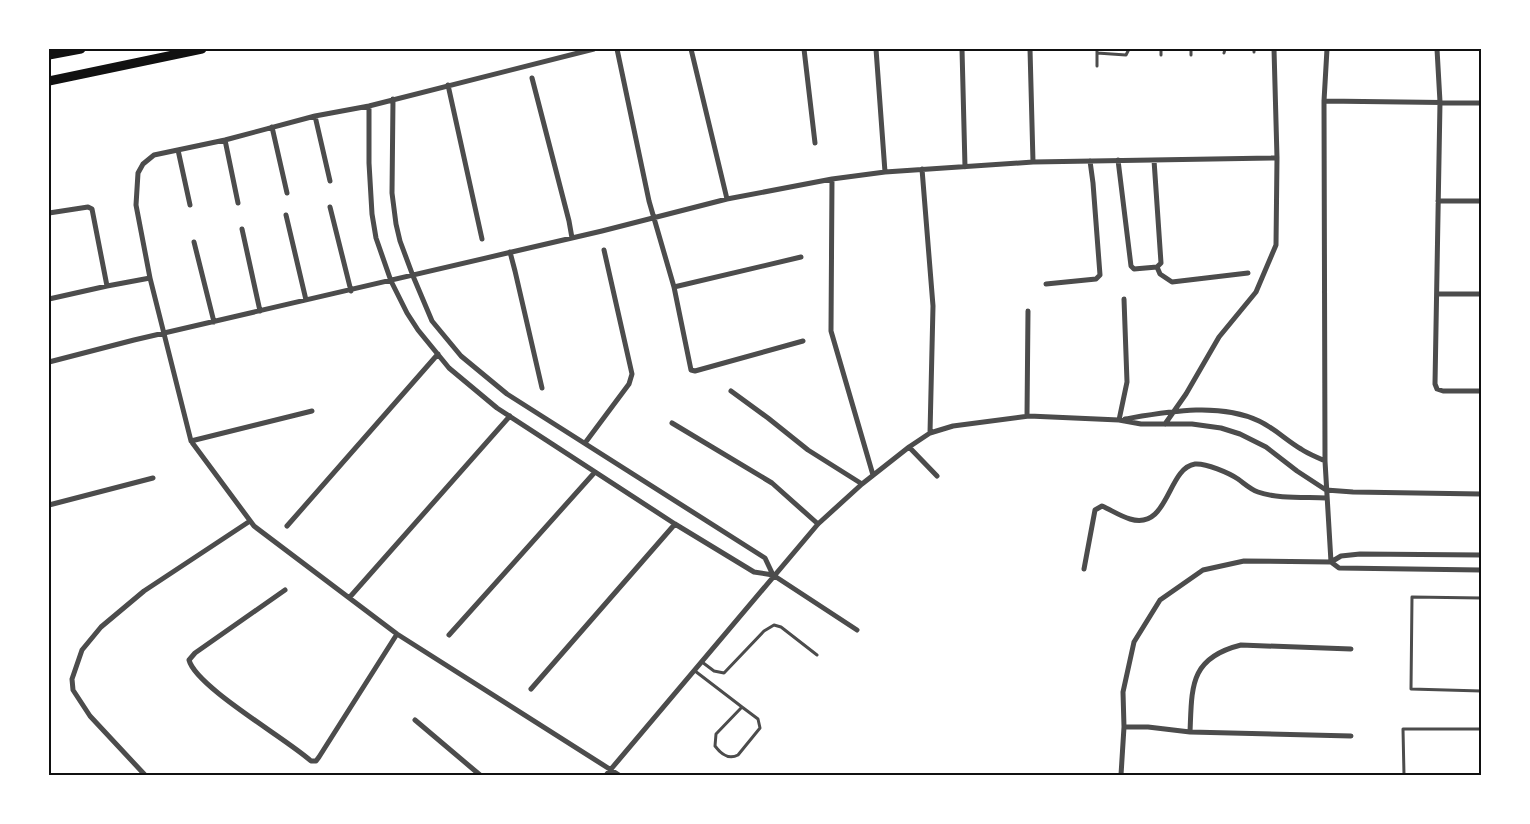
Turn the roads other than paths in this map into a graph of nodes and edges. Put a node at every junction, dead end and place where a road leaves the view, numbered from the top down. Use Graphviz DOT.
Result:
graph roads {
  1 [pos="81,49"];
  2 [pos="202,49"];
  3 [pos="594,49"];
  4 [pos="617,49"];
  5 [pos="691,49"];
  6 [pos="804,49"];
  7 [pos="876,49"];
  8 [pos="962,49"];
  9 [pos="1030,49"];
  10 [pos="1129,49"];
  11 [pos="1161,49"];
  12 [pos="1191,49"];
  13 [pos="1274,49"];
  14 [pos="1327,49"];
  15 [pos="1437,49"];
  16 [pos="1097,51"];
  17 [pos="49,55"];
  18 [pos="1191,55"];
  19 [pos="1161,56"];
  20 [pos="1097,66"];
  21 [pos="532,78"];
  22 [pos="49,82"];
  23 [pos="448,85"];
  24 [pos="393,99"];
  25 [pos="1324,101"];
  26 [pos="1440,102"];
  27 [pos="1481,103"];
  28 [pos="369,106"];
  29 [pos="315,116"];
  30 [pos="272,127"];
  31 [pos="225,140"];
  32 [pos="815,143"];
  33 [pos="178,150"];
  34 [pos="1276,158"];
  35 [pos="1118,160"];
  36 [pos="1154,160"];
  37 [pos="1090,161"];
  38 [pos="1033,162"];
  39 [pos="966,167"];
  40 [pos="922,169"];
  41 [pos="885,172"];
  42 [pos="832,179"];
  43 [pos="330,181"];
  44 [pos="287,193"];
  45 [pos="727,199"];
  46 [pos="1438,201"];
  47 [pos="1481,201"];
  48 [pos="238,203"];
  49 [pos="190,205"];
  50 [pos="330,207"];
  51 [pos="49,213"];
  52 [pos="286,215"];
  53 [pos="654,218"];
  54 [pos="242,229"];
  55 [pos="572,238"];
  56 [pos="482,239"];
  57 [pos="194,242"];
  58 [pos="604,250"];
  59 [pos="510,252"];
  60 [pos="801,257"];
  61 [pos="1158,267"];
  62 [pos="1248,272"];
  63 [pos="412,276"];
  64 [pos="150,278"];
  65 [pos="391,281"];
  66 [pos="1046,284"];
  67 [pos="107,286"];
  68 [pos="674,287"];
  69 [pos="351,291"];
  70 [pos="1437,294"];
  71 [pos="1481,294"];
  72 [pos="49,299"];
  73 [pos="1124,299"];
  74 [pos="306,300"];
  75 [pos="260,311"];
  76 [pos="1028,311"];
  77 [pos="214,322"];
  78 [pos="163,334"];
  79 [pos="803,341"];
  80 [pos="438,354"];
  81 [pos="49,362"];
  82 [pos="542,388"];
  83 [pos="1481,391"];
  84 [pos="731,392"];
  85 [pos="312,411"];
  86 [pos="1174,411"];
  87 [pos="510,416"];
  88 [pos="1027,416"];
  89 [pos="1119,420"];
  90 [pos="672,423"];
  91 [pos="1165,424"];
  92 [pos="930,434"];
  93 [pos="191,441"];
  94 [pos="585,443"];
  95 [pos="909,447"];
  96 [pos="1325,461"];
  97 [pos="596,472"];
  98 [pos="873,475"];
  99 [pos="937,476"];
  100 [pos="153,478"];
  101 [pos="862,484"];
  102 [pos="1326,490"];
  103 [pos="1481,494"];
  104 [pos="1326,498"];
  105 [pos="49,505"];
  106 [pos="250,521"];
  107 [pos="675,524"];
  108 [pos="818,524"];
  109 [pos="287,526"];
  110 [pos="1481,555"];
  111 [pos="1331,562"];
  112 [pos="1084,569"];
  113 [pos="1481,570"];
  114 [pos="773,575"];
  115 [pos="286,590"];
  116 [pos="349,598"];
  117 [pos="1481,598"];
  118 [pos="857,630"];
  119 [pos="397,634"];
  120 [pos="449,635"];
  121 [pos="1350,649"];
  122 [pos="817,655"];
  123 [pos="702,662"];
  124 [pos="694,670"];
  125 [pos="531,689"];
  126 [pos="1481,691"];
  127 [pos="742,707"];
  128 [pos="415,720"];
  129 [pos="1124,727"];
  130 [pos="1481,729"];
  131 [pos="1190,732"];
  132 [pos="1351,736"];
  133 [pos="611,770"];
  134 [pos="145,775"];
  135 [pos="480,775"];
  136 [pos="606,775"];
  137 [pos="619,775"];
  138 [pos="1121,775"];
  139 [pos="1404,775"];
  1 -- 17 [label="main road"];
  2 -- 22 [label="main road"];
  3 -- 23 [label="street"];
  4 -- 53 [label="street"];
  5 -- 45 [label="street"];
  6 -- 32 [label="street"];
  7 -- 41 [label="street"];
  8 -- 39 [label="street"];
  9 -- 38 [label="street"];
  10 -- 16 [label="lane"];
  11 -- 19 [label="lane"];
  12 -- 18 [label="lane"];
  13 -- 34 [label="street"];
  14 -- 25 [label="street"];
  15 -- 26 [label="street"];
  16 -- 20 [label="lane"];
  21 -- 55 [label="street"];
  23 -- 24 [label="street"];
  23 -- 56 [label="street"];
  24 -- 28 [label="street"];
  24 -- 63 [label="street"];
  25 -- 26 [label="street"];
  25 -- 96 [label="street"];
  26 -- 27 [label="street"];
  26 -- 46 [label="street"];
  28 -- 29 [label="street"];
  28 -- 65 [label="street"];
  29 -- 30 [label="street"];
  29 -- 43 [label="street"];
  30 -- 31 [label="street"];
  30 -- 44 [label="street"];
  31 -- 33 [label="street"];
  31 -- 48 [label="street"];
  33 -- 49 [label="street"];
  33 -- 64 [label="street"];
  34 -- 36 [label="street"];
  34 -- 86 [label="street"];
  35 -- 36 [label="street"];
  35 -- 37 [label="street"];
  35 -- 61 [label="street"];
  36 -- 61 [label="street"];
  37 -- 38 [label="street"];
  37 -- 66 [label="street"];
  38 -- 39 [label="street"];
  39 -- 40 [label="street"];
  40 -- 41 [label="street"];
  40 -- 92 [label="street"];
  41 -- 42 [label="street"];
  42 -- 45 [label="street"];
  42 -- 98 [label="street"];
  45 -- 53 [label="street"];
  46 -- 47 [label="street"];
  46 -- 70 [label="street"];
  50 -- 69 [label="street"];
  51 -- 67 [label="street"];
  52 -- 74 [label="street"];
  53 -- 55 [label="street"];
  53 -- 68 [label="street"];
  54 -- 75 [label="street"];
  55 -- 59 [label="street"];
  57 -- 77 [label="street"];
  58 -- 94 [label="street"];
  59 -- 63 [label="street"];
  59 -- 82 [label="street"];
  60 -- 68 [label="street"];
  61 -- 62 [label="street"];
  63 -- 65 [label="street"];
  63 -- 94 [label="street"];
  64 -- 67 [label="street"];
  64 -- 78 [label="street"];
  65 -- 69 [label="street"];
  65 -- 80 [label="street"];
  67 -- 72 [label="street"];
  68 -- 79 [label="street"];
  69 -- 74 [label="street"];
  70 -- 71 [label="street"];
  70 -- 83 [label="street"];
  73 -- 89 [label="street"];
  74 -- 75 [label="street"];
  75 -- 77 [label="street"];
  76 -- 88 [label="street"];
  77 -- 78 [label="street"];
  78 -- 81 [label="street"];
  78 -- 93 [label="street"];
  80 -- 87 [label="street"];
  80 -- 109 [label="street"];
  84 -- 101 [label="street"];
  85 -- 93 [label="street"];
  86 -- 89 [label="street"];
  86 -- 91 [label="street"];
  86 -- 96 [label="street"];
  87 -- 97 [label="street"];
  87 -- 116 [label="street"];
  88 -- 89 [label="street"];
  88 -- 92 [label="street"];
  89 -- 91 [label="street"];
  90 -- 108 [label="street"];
  91 -- 102 [label="street"];
  92 -- 95 [label="street"];
  93 -- 106 [label="street"];
  94 -- 114 [label="street"];
  95 -- 98 [label="street"];
  95 -- 99 [label="street"];
  96 -- 102 [label="street"];
  97 -- 107 [label="street"];
  97 -- 120 [label="street"];
  98 -- 101 [label="street"];
  100 -- 105 [label="street"];
  101 -- 108 [label="street"];
  102 -- 103 [label="street"];
  102 -- 104 [label="street"];
  104 -- 111 [label="street"];
  104 -- 112 [label="street"];
  106 -- 116 [label="street"];
  106 -- 134 [label="street"];
  107 -- 114 [label="street"];
  107 -- 125 [label="street"];
  108 -- 114 [label="street"];
  110 -- 111 [label="street"];
  111 -- 113 [label="street"];
  111 -- 129 [label="street"];
  114 -- 118 [label="street"];
  114 -- 123 [label="street"];
  115 -- 119 [label="street"];
  116 -- 119 [label="street"];
  117 -- 126 [label="lane"];
  119 -- 133 [label="street"];
  121 -- 131 [label="street"];
  122 -- 123 [label="lane"];
  123 -- 124 [label="street"];
  124 -- 127 [label="lane"];
  124 -- 133 [label="street"];
  127 -- 127 [label="lane"];
  128 -- 135 [label="street"];
  129 -- 131 [label="street"];
  129 -- 138 [label="street"];
  130 -- 139 [label="lane"];
  131 -- 132 [label="street"];
  133 -- 136 [label="street"];
  133 -- 137 [label="street"];
}
